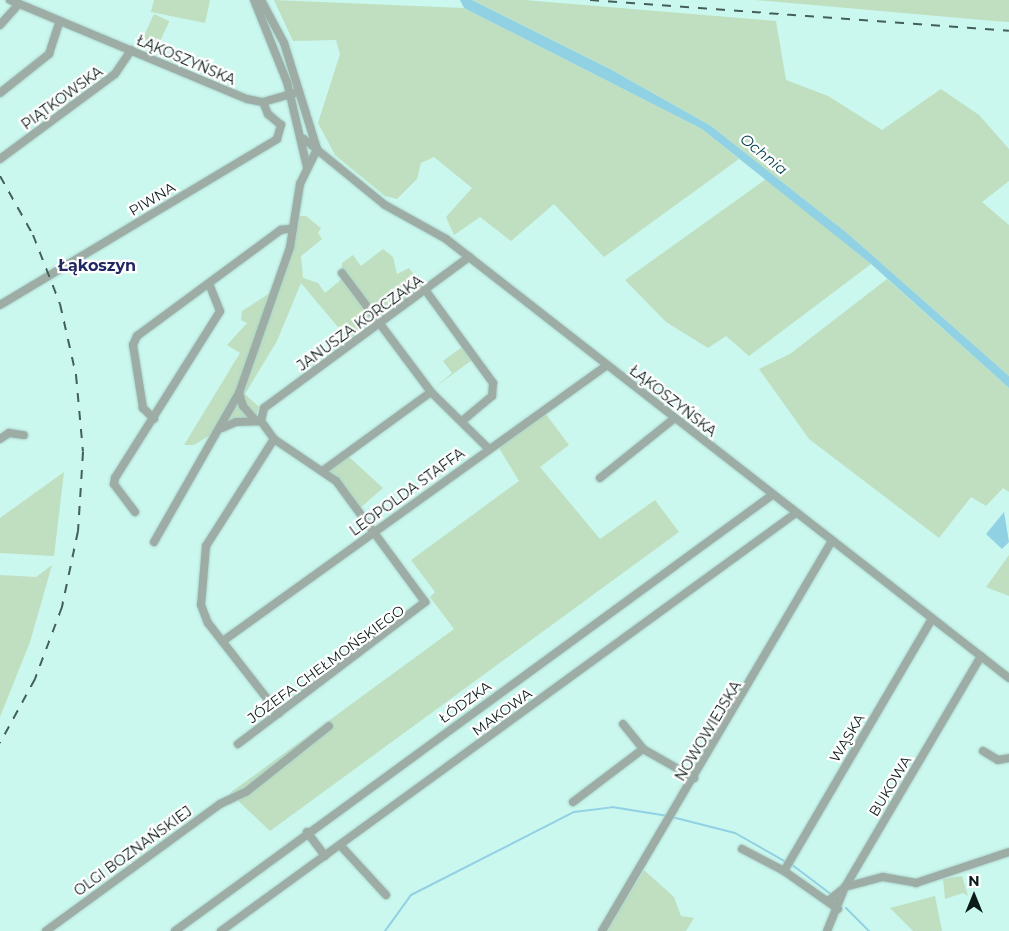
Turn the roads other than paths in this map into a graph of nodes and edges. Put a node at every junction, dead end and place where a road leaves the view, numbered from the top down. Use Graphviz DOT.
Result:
graph roads {
  1 [pos="10,0"];
  2 [pos="254,0"];
  3 [pos="261,0"];
  4 [pos="19,4"];
  5 [pos="60,21"];
  6 [pos="0,25"];
  7 [pos="131,50"];
  8 [pos="0,93"];
  9 [pos="295,94"];
  10 [pos="263,102"];
  11 [pos="304,139"];
  12 [pos="317,149"];
  13 [pos="306,158"];
  14 [pos="0,159"];
  15 [pos="307,167"];
  16 [pos="293,228"];
  17 [pos="469,257"];
  18 [pos="342,273"];
  19 [pos="209,284"];
  20 [pos="426,291"];
  21 [pos="0,305"];
  22 [pos="378,322"];
  23 [pos="607,365"];
  24 [pos="431,392"];
  25 [pos="239,393"];
  26 [pos="675,418"];
  27 [pos="154,419"];
  28 [pos="258,420"];
  29 [pos="463,420"];
  30 [pos="220,429"];
  31 [pos="24,435"];
  32 [pos="0,439"];
  33 [pos="274,439"];
  34 [pos="489,449"];
  35 [pos="324,470"];
  36 [pos="600,478"];
  37 [pos="772,495"];
  38 [pos="136,512"];
  39 [pos="796,513"];
  40 [pos="372,531"];
  41 [pos="832,541"];
  42 [pos="154,542"];
  43 [pos="932,619"];
  44 [pos="223,641"];
  45 [pos="981,656"];
  46 [pos="1008,674"];
  47 [pos="279,714"];
  48 [pos="623,724"];
  49 [pos="329,726"];
  50 [pos="238,744"];
  51 [pos="643,749"];
  52 [pos="983,751"];
  53 [pos="1009,758"];
  54 [pos="694,778"];
  55 [pos="573,802"];
  56 [pos="307,832"];
  57 [pos="340,845"];
  58 [pos="742,849"];
  59 [pos="1009,852"];
  60 [pos="325,856"];
  61 [pos="784,871"];
  62 [pos="845,887"];
  63 [pos="386,895"];
  64 [pos="828,901"];
  65 [pos="838,909"];
  66 [pos="831,930"];
  67 [pos="46,931"];
  68 [pos="175,931"];
  69 [pos="221,931"];
  70 [pos="602,931"];
  1 -- 4 [label="street, ŁĄKOSZYŃSKA"];
  2 -- 9 [label="street"];
  3 -- 9 [label="street"];
  4 -- 5 [label="street, ŁĄKOSZYŃSKA"];
  4 -- 6 [label="street"];
  5 -- 7 [label="street, ŁĄKOSZYŃSKA"];
  5 -- 8 [label="street"];
  7 -- 10 [label="street, ŁĄKOSZYŃSKA"];
  7 -- 14 [label="street, PIĄTKOWSKA"];
  9 -- 10 [label="street"];
  9 -- 11 [label="street"];
  9 -- 12 [label="street"];
  10 -- 21 [label="street, PIWNA"];
  11 -- 12 [label="street, ŁĄKOSZYŃSKA"];
  11 -- 13 [label="street"];
  12 -- 13 [label="street"];
  12 -- 15 [label="street"];
  12 -- 17 [label="street, ŁĄKOSZYŃSKA"];
  13 -- 15 [label="street"];
  15 -- 16 [label="street"];
  16 -- 19 [label="street"];
  16 -- 25 [label="street"];
  17 -- 20 [label="street, JANUSZA KORCZAKA"];
  17 -- 23 [label="street, ŁĄKOSZYŃSKA"];
  18 -- 22 [label="street"];
  19 -- 27 [label="street"];
  19 -- 27 [label="street"];
  20 -- 22 [label="street, JANUSZA KORCZAKA"];
  20 -- 29 [label="street"];
  22 -- 24 [label="street"];
  22 -- 28 [label="street, JANUSZA KORCZAKA"];
  23 -- 26 [label="street, ŁĄKOSZYŃSKA"];
  23 -- 34 [label="street, LEOPOLDA STAFFA"];
  24 -- 29 [label="street"];
  24 -- 35 [label="street"];
  25 -- 28 [label="street"];
  25 -- 30 [label="street"];
  26 -- 36 [label="street"];
  26 -- 37 [label="street, ŁĄKOSZYŃSKA"];
  27 -- 38 [label="street"];
  28 -- 30 [label="street"];
  28 -- 33 [label="street"];
  29 -- 34 [label="street"];
  30 -- 42 [label="street"];
  31 -- 32 [label="street"];
  33 -- 35 [label="street"];
  33 -- 44 [label="street"];
  34 -- 40 [label="street, LEOPOLDA STAFFA"];
  35 -- 40 [label="street"];
  37 -- 39 [label="street, ŁĄKOSZYŃSKA"];
  37 -- 56 [label="street, ŁÓDZKA"];
  39 -- 41 [label="street, ŁĄKOSZYŃSKA"];
  39 -- 57 [label="street, MAKOWA"];
  40 -- 44 [label="street, LEOPOLDA STAFFA"];
  40 -- 47 [label="street, JÓZEFA CHEŁMOŃSKIEGO"];
  41 -- 43 [label="street, ŁĄKOSZYŃSKA"];
  41 -- 54 [label="street, NOWOWIEJSKA"];
  43 -- 45 [label="street, ŁĄKOSZYŃSKA"];
  43 -- 61 [label="street, WĄSKA"];
  44 -- 47 [label="street"];
  45 -- 46 [label="street, ŁĄKOSZYŃSKA"];
  45 -- 62 [label="street, BUKOWA"];
  47 -- 50 [label="street, JÓZEFA CHEŁMOŃSKIEGO"];
  48 -- 51 [label="street"];
  49 -- 67 [label="street, OLGI BOZNAŃSKIEJ"];
  51 -- 54 [label="street"];
  51 -- 55 [label="street"];
  52 -- 53 [label="street"];
  54 -- 70 [label="street, NOWOWIEJSKA"];
  56 -- 60 [label="street"];
  56 -- 68 [label="street, ŁÓDZKA"];
  57 -- 60 [label="street, MAKOWA"];
  57 -- 63 [label="street"];
  58 -- 61 [label="street"];
  59 -- 62 [label="street"];
  60 -- 69 [label="street, MAKOWA"];
  61 -- 64 [label="street"];
  62 -- 64 [label="street"];
  62 -- 65 [label="street, BUKOWA"];
  64 -- 65 [label="street"];
  65 -- 66 [label="street, BUKOWA"];
}
